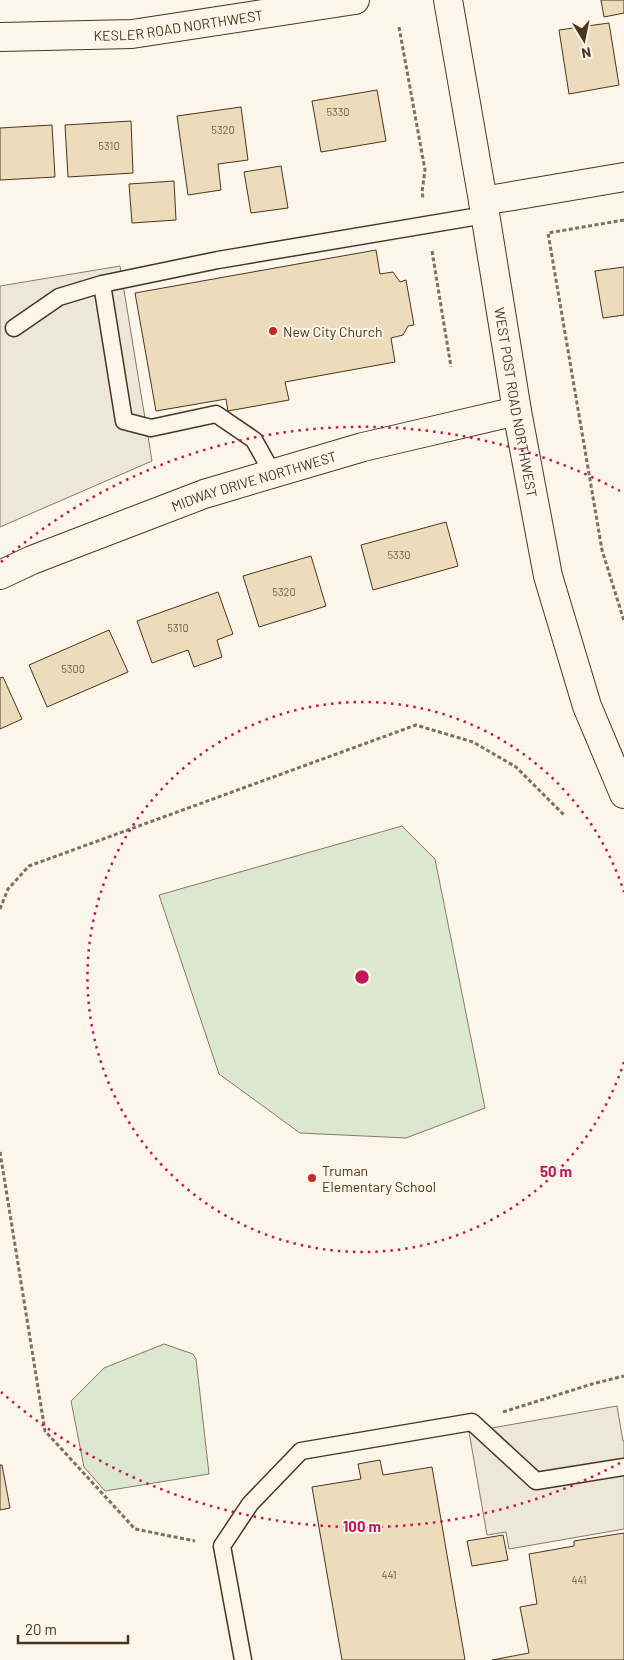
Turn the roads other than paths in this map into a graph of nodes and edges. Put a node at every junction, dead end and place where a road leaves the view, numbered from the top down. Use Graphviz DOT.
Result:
graph roads {
  1 [pos="356,0"];
  2 [pos="448,0"];
  3 [pos="0,37"];
  4 [pos="624,177"];
  5 [pos="484,208"];
  6 [pos="102,284"];
  7 [pos="14,328"];
  8 [pos="517,411"];
  9 [pos="273,474"];
  10 [pos="0,575"];
  11 [pos="624,794"];
  12 [pos="624,1467"];
  13 [pos="243,1660"];
  1 -- 3 [label="street, KESLER ROAD NORTHWEST"];
  2 -- 5 [label="street, WEST POST ROAD NORTHWEST"];
  4 -- 5 [label="street"];
  5 -- 6 [label="lane"];
  5 -- 8 [label="street, WEST POST ROAD NORTHWEST"];
  6 -- 7 [label="lane"];
  6 -- 9 [label="lane"];
  8 -- 9 [label="street, MIDWAY DRIVE NORTHWEST"];
  8 -- 11 [label="street, WEST POST ROAD NORTHWEST"];
  9 -- 10 [label="street, MIDWAY DRIVE NORTHWEST"];
  12 -- 13 [label="lane"];
}
